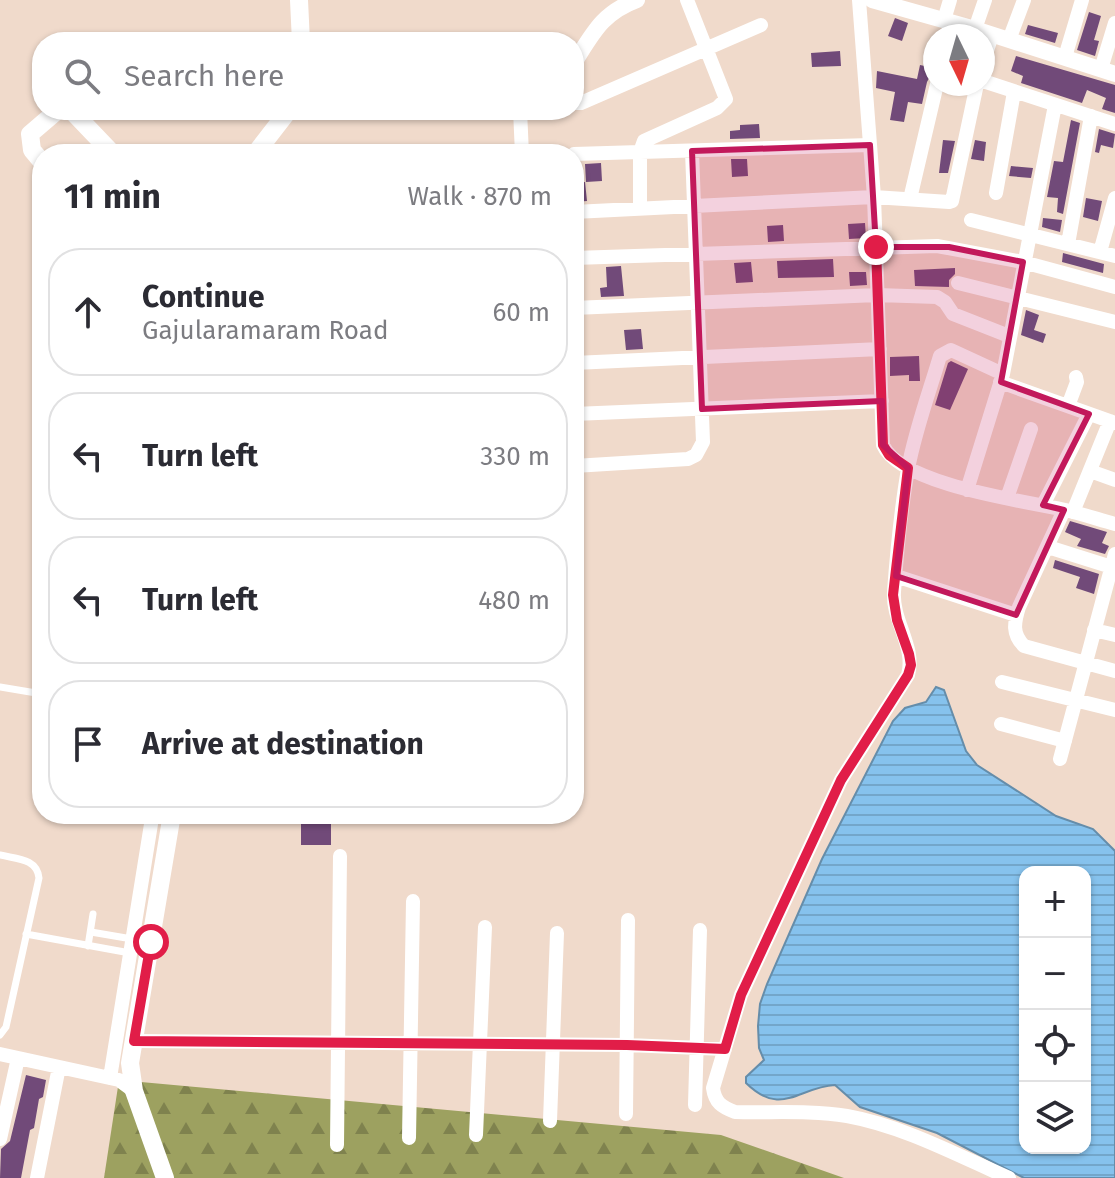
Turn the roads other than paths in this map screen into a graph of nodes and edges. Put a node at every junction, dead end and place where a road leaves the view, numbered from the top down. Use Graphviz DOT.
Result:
graph roads {
  1 [pos="299,0"];
  2 [pos="637,0"];
  3 [pos="687,0"];
  4 [pos="859,0"];
  5 [pos="872,0"];
  6 [pos="950,0"];
  7 [pos="985,0"];
  8 [pos="1024,0"];
  9 [pos="1082,0"];
  10 [pos="911,5"];
  11 [pos="944,20"];
  12 [pos="1115,23"];
  13 [pos="958,24"];
  14 [pos="977,24"];
  15 [pos="761,25"];
  16 [pos="301,32"];
  17 [pos="995,36"];
  18 [pos="1009,40"];
  19 [pos="584,47"];
  20 [pos="705,48"];
  21 [pos="1065,57"];
  22 [pos="1108,72"];
  23 [pos="995,85"];
  24 [pos="1014,92"];
  25 [pos="934,96"];
  26 [pos="974,96"];
  27 [pos="584,102"];
  28 [pos="1055,105"];
  29 [pos="1091,116"];
  30 [pos="46,120"];
  31 [pos="81,120"];
  32 [pos="281,120"];
  33 [pos="520,120"];
  34 [pos="1115,124"];
  35 [pos="103,144"];
  36 [pos="263,144"];
  37 [pos="522,144"];
  38 [pos="870,145"];
  39 [pos="32,150"];
  40 [pos="692,151"];
  41 [pos="640,152"];
  42 [pos="584,154"];
  43 [pos="996,193"];
  44 [pos="874,197"];
  45 [pos="1115,198"];
  46 [pos="910,199"];
  47 [pos="695,206"];
  48 [pos="640,209"];
  49 [pos="584,212"];
  50 [pos="971,220"];
  51 [pos="1028,234"];
  52 [pos="1068,244"];
  53 [pos="876,247"];
  54 [pos="1100,252"];
  55 [pos="696,254"];
  56 [pos="1115,256"];
  57 [pos="584,258"];
  58 [pos="1023,262"];
  59 [pos="958,283"];
  60 [pos="1115,287"];
  61 [pos="877,295"];
  62 [pos="1017,297"];
  63 [pos="698,303"];
  64 [pos="584,308"];
  65 [pos="1115,322"];
  66 [pos="1009,336"];
  67 [pos="880,349"];
  68 [pos="700,357"];
  69 [pos="584,363"];
  70 [pos="1076,377"];
  71 [pos="1002,378"];
  72 [pos="882,401"];
  73 [pos="1068,406"];
  74 [pos="702,409"];
  75 [pos="584,414"];
  76 [pos="1089,414"];
  77 [pos="1112,422"];
  78 [pos="1031,429"];
  79 [pos="584,465"];
  80 [pos="908,468"];
  81 [pos="1090,471"];
  82 [pos="1115,480"];
  83 [pos="967,490"];
  84 [pos="1007,498"];
  85 [pos="1043,505"];
  86 [pos="1069,511"];
  87 [pos="1115,524"];
  88 [pos="1048,547"];
  89 [pos="1114,563"];
  90 [pos="896,576"];
  91 [pos="1109,600"];
  92 [pos="1016,615"];
  93 [pos="1094,630"];
  94 [pos="1115,635"];
  95 [pos="1085,664"];
  96 [pos="1115,671"];
  97 [pos="1002,682"];
  98 [pos="0,687"];
  99 [pos="32,692"];
  100 [pos="1076,699"];
  101 [pos="1115,710"];
  102 [pos="1001,724"];
  103 [pos="1065,741"];
  104 [pos="1060,759"];
  105 [pos="151,824"];
  106 [pos="169,824"];
  107 [pos="0,855"];
  108 [pos="340,856"];
  109 [pos="413,901"];
  110 [pos="93,914"];
  111 [pos="628,920"];
  112 [pos="485,927"];
  113 [pos="700,930"];
  114 [pos="91,932"];
  115 [pos="557,933"];
  116 [pos="26,934"];
  117 [pos="88,946"];
  118 [pos="136,947"];
  119 [pos="0,1035"];
  120 [pos="134,1041"];
  121 [pos="338,1042"];
  122 [pos="410,1043"];
  123 [pos="480,1043"];
  124 [pos="553,1044"];
  125 [pos="627,1045"];
  126 [pos="697,1048"];
  127 [pos="725,1049"];
  128 [pos="0,1054"];
  129 [pos="18,1058"];
  130 [pos="59,1067"];
  131 [pos="110,1078"];
  132 [pos="134,1091"];
  133 [pos="695,1105"];
  134 [pos="626,1114"];
  135 [pos="550,1121"];
  136 [pos="476,1135"];
  137 [pos="409,1138"];
  138 [pos="0,1139"];
  139 [pos="337,1145"];
  140 [pos="37,1178"];
  141 [pos="165,1178"];
  142 [pos="1009,1178"];
  1 -- 16 [label="main road"];
  2 -- 19 [label="street"];
  3 -- 20 [label="street"];
  4 -- 38 [label="street"];
  5 -- 10 [label="street"];
  6 -- 11 [label="street"];
  7 -- 14 [label="street"];
  8 -- 18 [label="street"];
  9 -- 21 [label="street"];
  10 -- 11 [label="street"];
  11 -- 13 [label="street"];
  12 -- 22 [label="street"];
  15 -- 20 [label="street"];
  17 -- 18 [label="street"];
  18 -- 21 [label="street"];
  20 -- 27 [label="street"];
  20 -- 41 [label="street"];
  21 -- 22 [label="street"];
  23 -- 24 [label="street"];
  24 -- 28 [label="street"];
  24 -- 43 [label="street"];
  25 -- 46 [label="street"];
  26 -- 46 [label="street"];
  28 -- 29 [label="street"];
  28 -- 51 [label="street"];
  29 -- 34 [label="street"];
  29 -- 52 [label="street"];
  30 -- 39 [label="main road"];
  31 -- 35 [label="main road"];
  32 -- 36 [label="main road"];
  33 -- 37 [label="street"];
  38 -- 40 [label="street"];
  38 -- 44 [label="street"];
  40 -- 41 [label="street"];
  40 -- 47 [label="street"];
  41 -- 42 [label="street"];
  41 -- 48 [label="street"];
  44 -- 46 [label="street"];
  44 -- 47 [label="street"];
  44 -- 53 [label="street"];
  45 -- 54 [label="street"];
  47 -- 48 [label="street"];
  47 -- 55 [label="street"];
  48 -- 49 [label="street"];
  50 -- 51 [label="street"];
  51 -- 52 [label="street"];
  51 -- 58 [label="street"];
  52 -- 54 [label="street"];
  53 -- 55 [label="street"];
  53 -- 58 [label="street"];
  53 -- 61 [label="street"];
  54 -- 56 [label="street"];
  55 -- 57 [label="street"];
  55 -- 63 [label="street"];
  58 -- 60 [label="street"];
  58 -- 62 [label="street"];
  59 -- 62 [label="street"];
  61 -- 63 [label="street"];
  61 -- 66 [label="street"];
  61 -- 67 [label="street"];
  62 -- 65 [label="street"];
  62 -- 66 [label="street"];
  63 -- 64 [label="street"];
  63 -- 68 [label="street"];
  66 -- 71 [label="street"];
  67 -- 68 [label="street"];
  67 -- 72 [label="street"];
  68 -- 69 [label="street"];
  68 -- 74 [label="street"];
  70 -- 73 [label="street"];
  71 -- 73 [label="street"];
  71 -- 80 [label="street"];
  71 -- 83 [label="street"];
  72 -- 74 [label="street"];
  72 -- 80 [label="street"];
  73 -- 76 [label="street"];
  74 -- 75 [label="street"];
  74 -- 79 [label="street"];
  76 -- 77 [label="street"];
  76 -- 85 [label="street"];
  77 -- 81 [label="street"];
  78 -- 84 [label="street"];
  80 -- 83 [label="street"];
  80 -- 90 [label="street"];
  81 -- 82 [label="street"];
  81 -- 86 [label="street"];
  83 -- 84 [label="street"];
  84 -- 85 [label="street"];
  85 -- 86 [label="street"];
  86 -- 87 [label="street"];
  86 -- 88 [label="street"];
  88 -- 89 [label="street"];
  88 -- 92 [label="street"];
  89 -- 91 [label="street"];
  90 -- 92 [label="street"];
  90 -- 127 [label="street"];
  91 -- 93 [label="street"];
  92 -- 95 [label="street"];
  93 -- 94 [label="street"];
  93 -- 95 [label="street"];
  95 -- 96 [label="street"];
  95 -- 100 [label="street"];
  97 -- 100 [label="street"];
  98 -- 99 [label="lane"];
  100 -- 101 [label="street"];
  100 -- 103 [label="street"];
  102 -- 103 [label="street"];
  103 -- 104 [label="street"];
  105 -- 118 [label="street"];
  106 -- 118 [label="main road"];
  107 -- 116 [label="lane"];
  108 -- 121 [label="street"];
  109 -- 122 [label="street"];
  110 -- 114 [label="lane"];
  111 -- 125 [label="street"];
  112 -- 123 [label="street"];
  113 -- 126 [label="street"];
  114 -- 117 [label="lane"];
  114 -- 118 [label="lane"];
  115 -- 124 [label="street"];
  116 -- 117 [label="lane"];
  116 -- 119 [label="lane"];
  117 -- 118 [label="lane"];
  118 -- 120 [label="main road"];
  118 -- 131 [label="street"];
  120 -- 121 [label="street"];
  120 -- 132 [label="main road"];
  121 -- 122 [label="street"];
  121 -- 139 [label="street"];
  122 -- 123 [label="street"];
  122 -- 137 [label="street"];
  123 -- 124 [label="street"];
  123 -- 136 [label="street"];
  124 -- 125 [label="street"];
  124 -- 135 [label="street"];
  125 -- 126 [label="street"];
  125 -- 134 [label="street"];
  126 -- 127 [label="street"];
  126 -- 133 [label="street"];
  127 -- 142 [label="street"];
  128 -- 129 [label="street"];
  129 -- 130 [label="street"];
  129 -- 138 [label="street"];
  130 -- 131 [label="street"];
  130 -- 140 [label="street"];
  131 -- 132 [label="street"];
  132 -- 141 [label="main road"];
}
